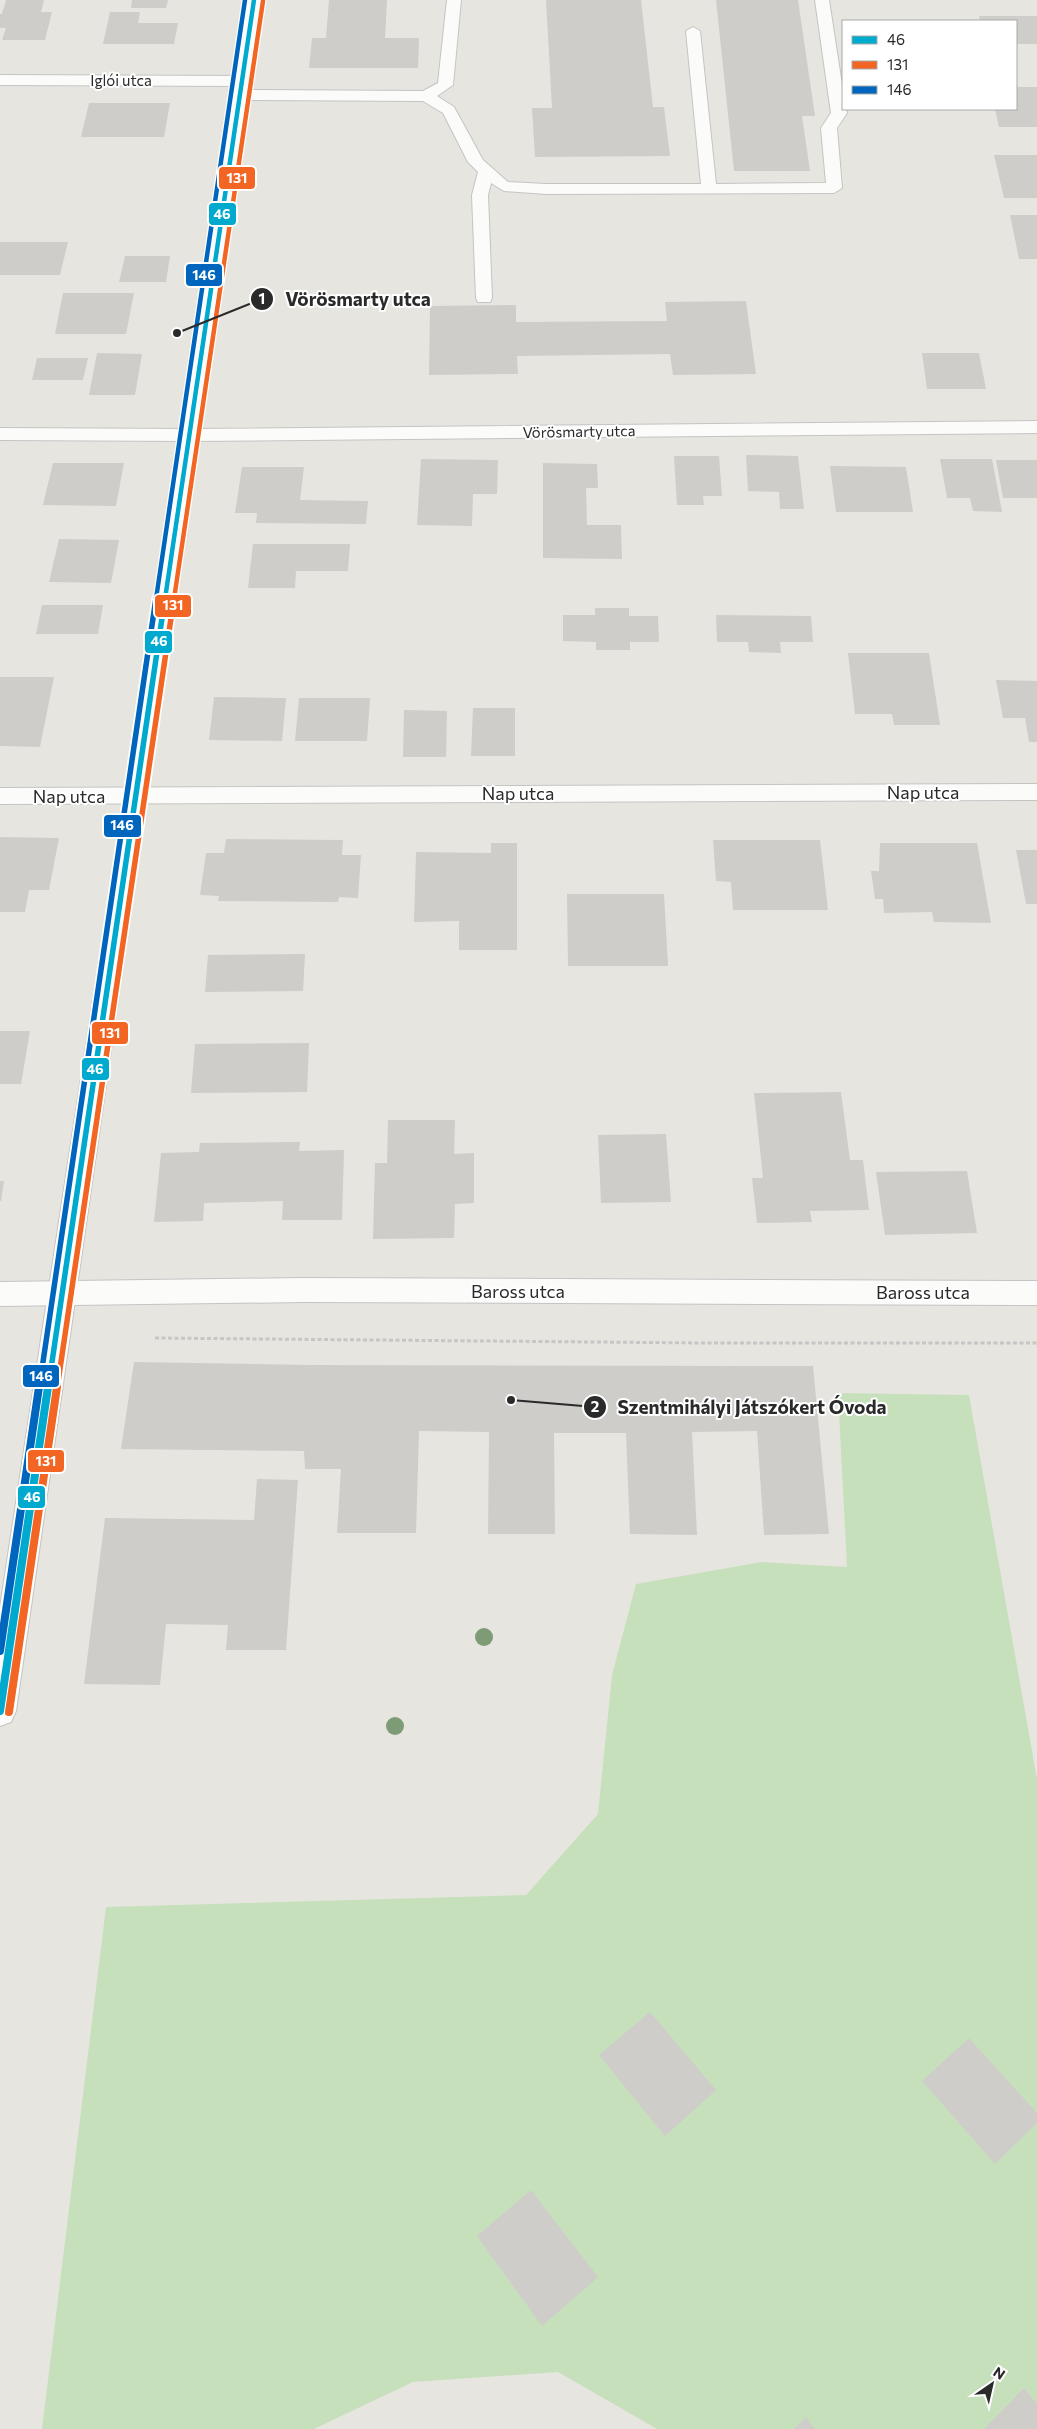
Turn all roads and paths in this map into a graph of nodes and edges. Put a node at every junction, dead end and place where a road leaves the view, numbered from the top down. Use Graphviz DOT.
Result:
graph roads {
  1 [pos="254,0"];
  2 [pos="454,0"];
  3 [pos="822,0"];
  4 [pos="693,31"];
  5 [pos="0,80"];
  6 [pos="241,88"];
  7 [pos="426,96"];
  8 [pos="486,171"];
  9 [pos="709,188"];
  10 [pos="484,298"];
  11 [pos="1037,427"];
  12 [pos="0,434"];
  13 [pos="190,435"];
  14 [pos="1037,792"];
  15 [pos="136,795"];
  16 [pos="0,796"];
  17 [pos="1037,1293"];
  18 [pos="0,1294"];
  19 [pos="62,1294"];
  20 [pos="146,1338"];
  21 [pos="1037,1343"];
  22 [pos="0,1711"];
  1 -- 6 [label="street"];
  2 -- 7 [label="lane"];
  3 -- 9 [label="lane"];
  4 -- 9 [label="lane"];
  5 -- 6 [label="street, Iglói utca"];
  6 -- 7 [label="lane"];
  6 -- 13 [label="street"];
  7 -- 8 [label="lane"];
  8 -- 9 [label="lane"];
  8 -- 10 [label="lane"];
  11 -- 13 [label="street, Vörösmarty utca"];
  12 -- 13 [label="street, Vörösmarty utca"];
  13 -- 15 [label="street"];
  14 -- 15 [label="street, Nap utca"];
  15 -- 16 [label="street, Nap utca"];
  15 -- 19 [label="street"];
  17 -- 19 [label="street, Baross utca"];
  18 -- 19 [label="street, Baross utca"];
  19 -- 22 [label="street"];
  20 -- 21 [label="path"];
}
